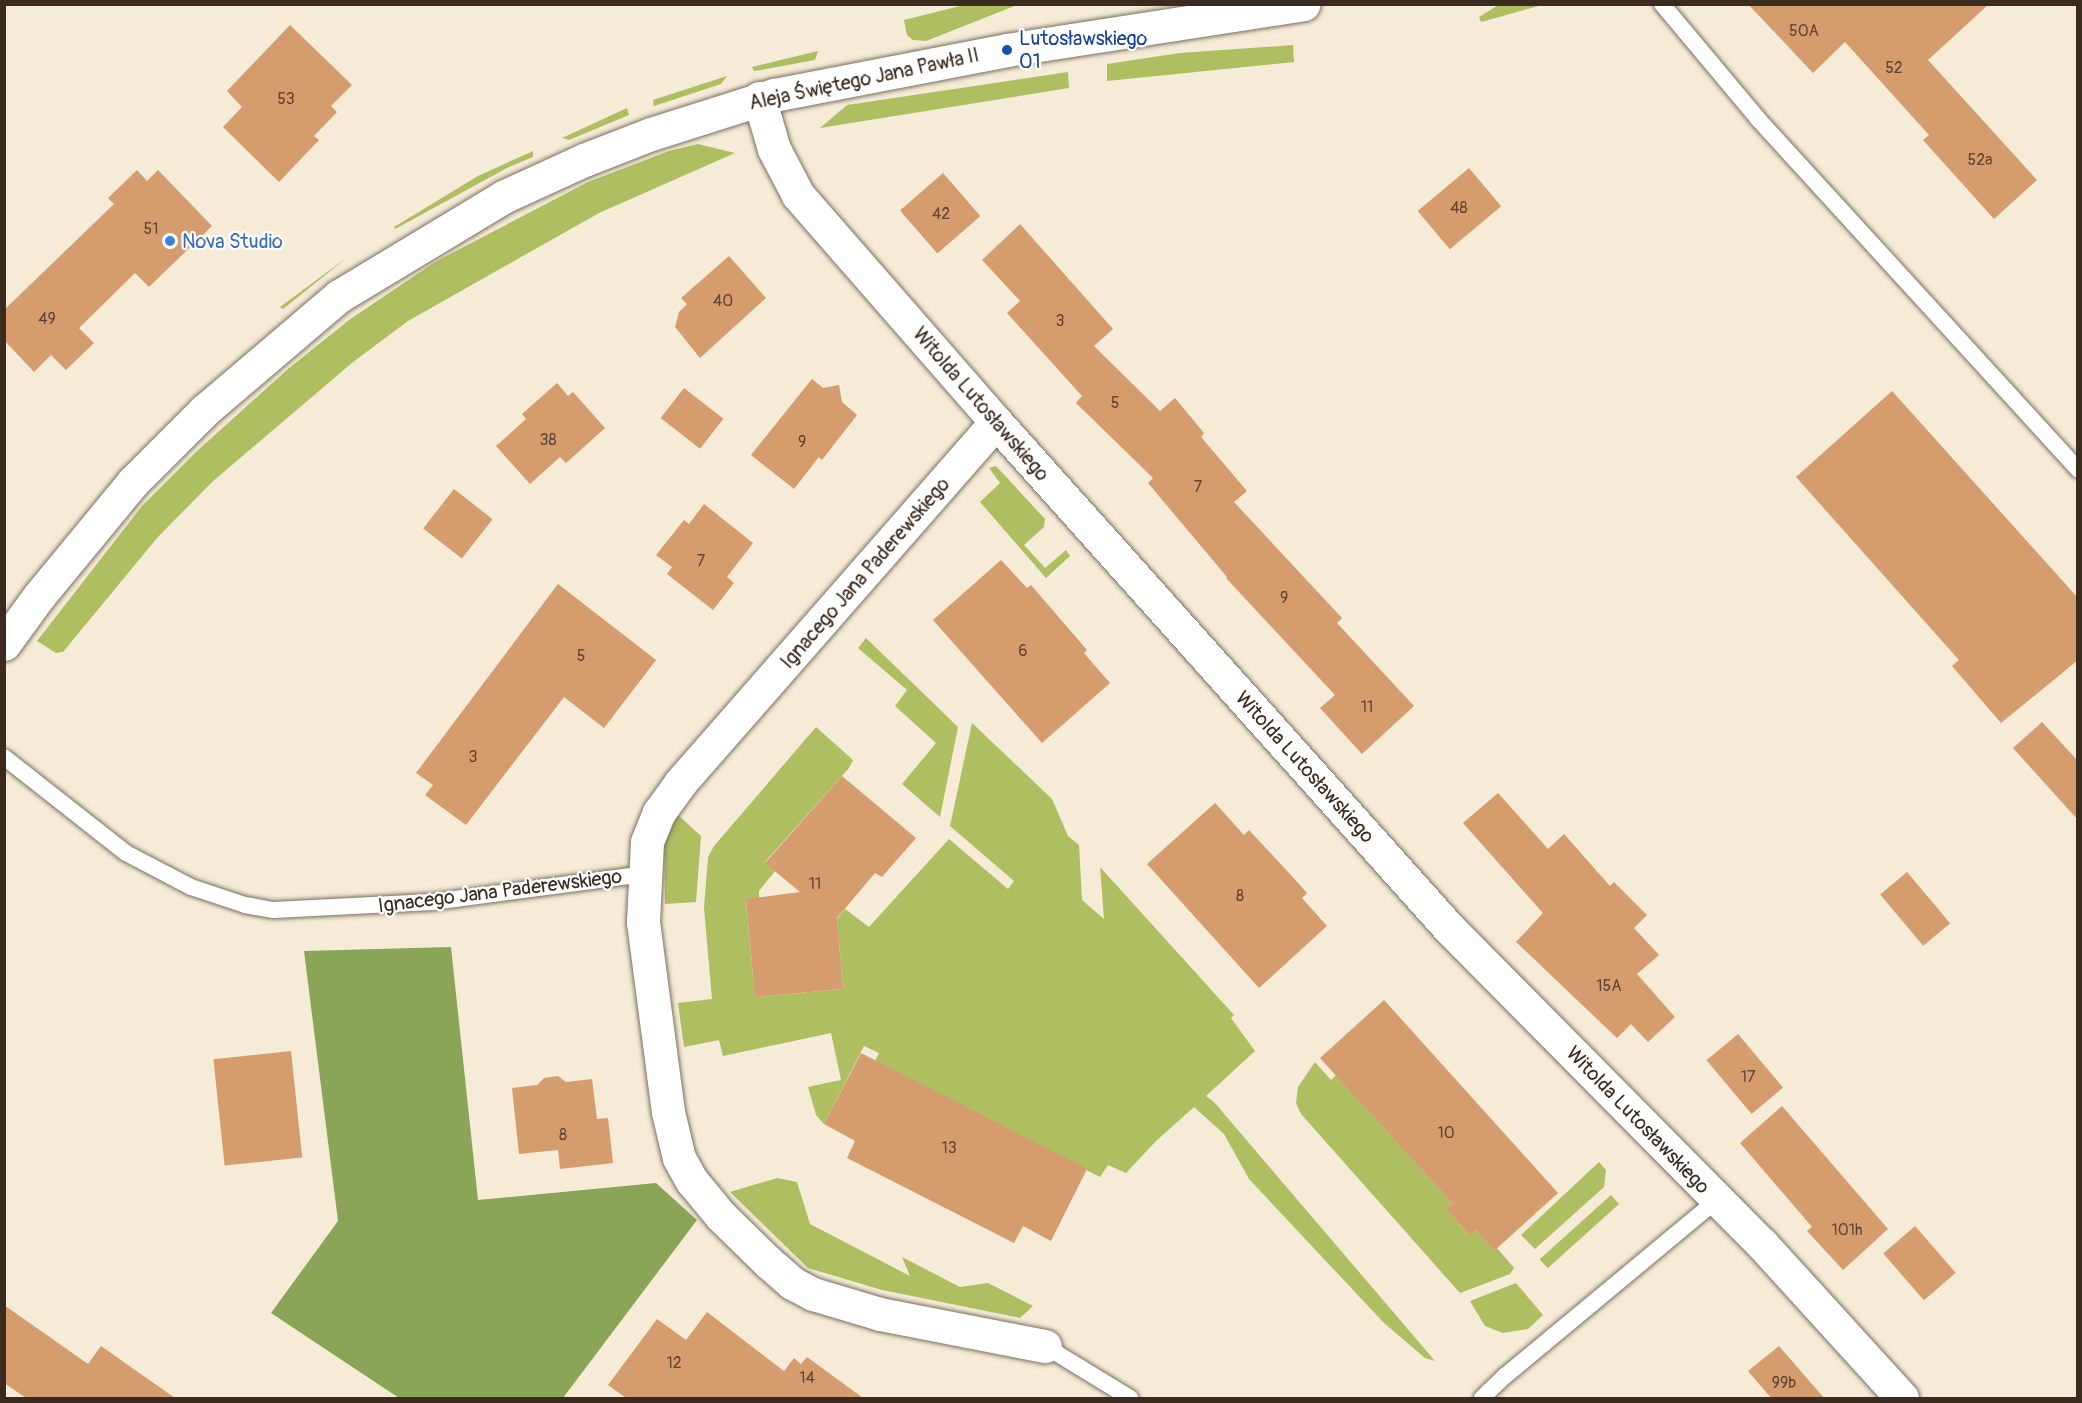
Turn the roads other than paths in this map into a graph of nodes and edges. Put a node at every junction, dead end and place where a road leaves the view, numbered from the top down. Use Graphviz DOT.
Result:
graph roads {
  1 [pos="1303,4"];
  2 [pos="1662,4"];
  3 [pos="759,98"];
  4 [pos="996,422"];
  5 [pos="2078,470"];
  6 [pos="4,644"];
  7 [pos="4,757"];
  8 [pos="644,874"];
  9 [pos="1717,1200"];
  10 [pos="1045,1346"];
  11 [pos="1130,1398"];
  12 [pos="1482,1398"];
  13 [pos="1902,1398"];
  1 -- 3 [label="street, Aleja Świętego Jana Pawła II"];
  2 -- 5 [label="lane"];
  3 -- 4 [label="street, Witolda Lutosławskiego"];
  3 -- 6 [label="street, Aleja Świętego Jana Pawła II"];
  4 -- 8 [label="street, Ignacego Jana Paderewskiego"];
  4 -- 9 [label="street, Witolda Lutosławskiego"];
  7 -- 8 [label="lane, Ignacego Jana Paderewskiego"];
  8 -- 10 [label="street, Ignacego Jana Paderewskiego"];
  9 -- 12 [label="lane"];
  9 -- 13 [label="street, Witolda Lutosławskiego"];
  10 -- 11 [label="lane, Ignacego Jana Paderewskiego"];
}
